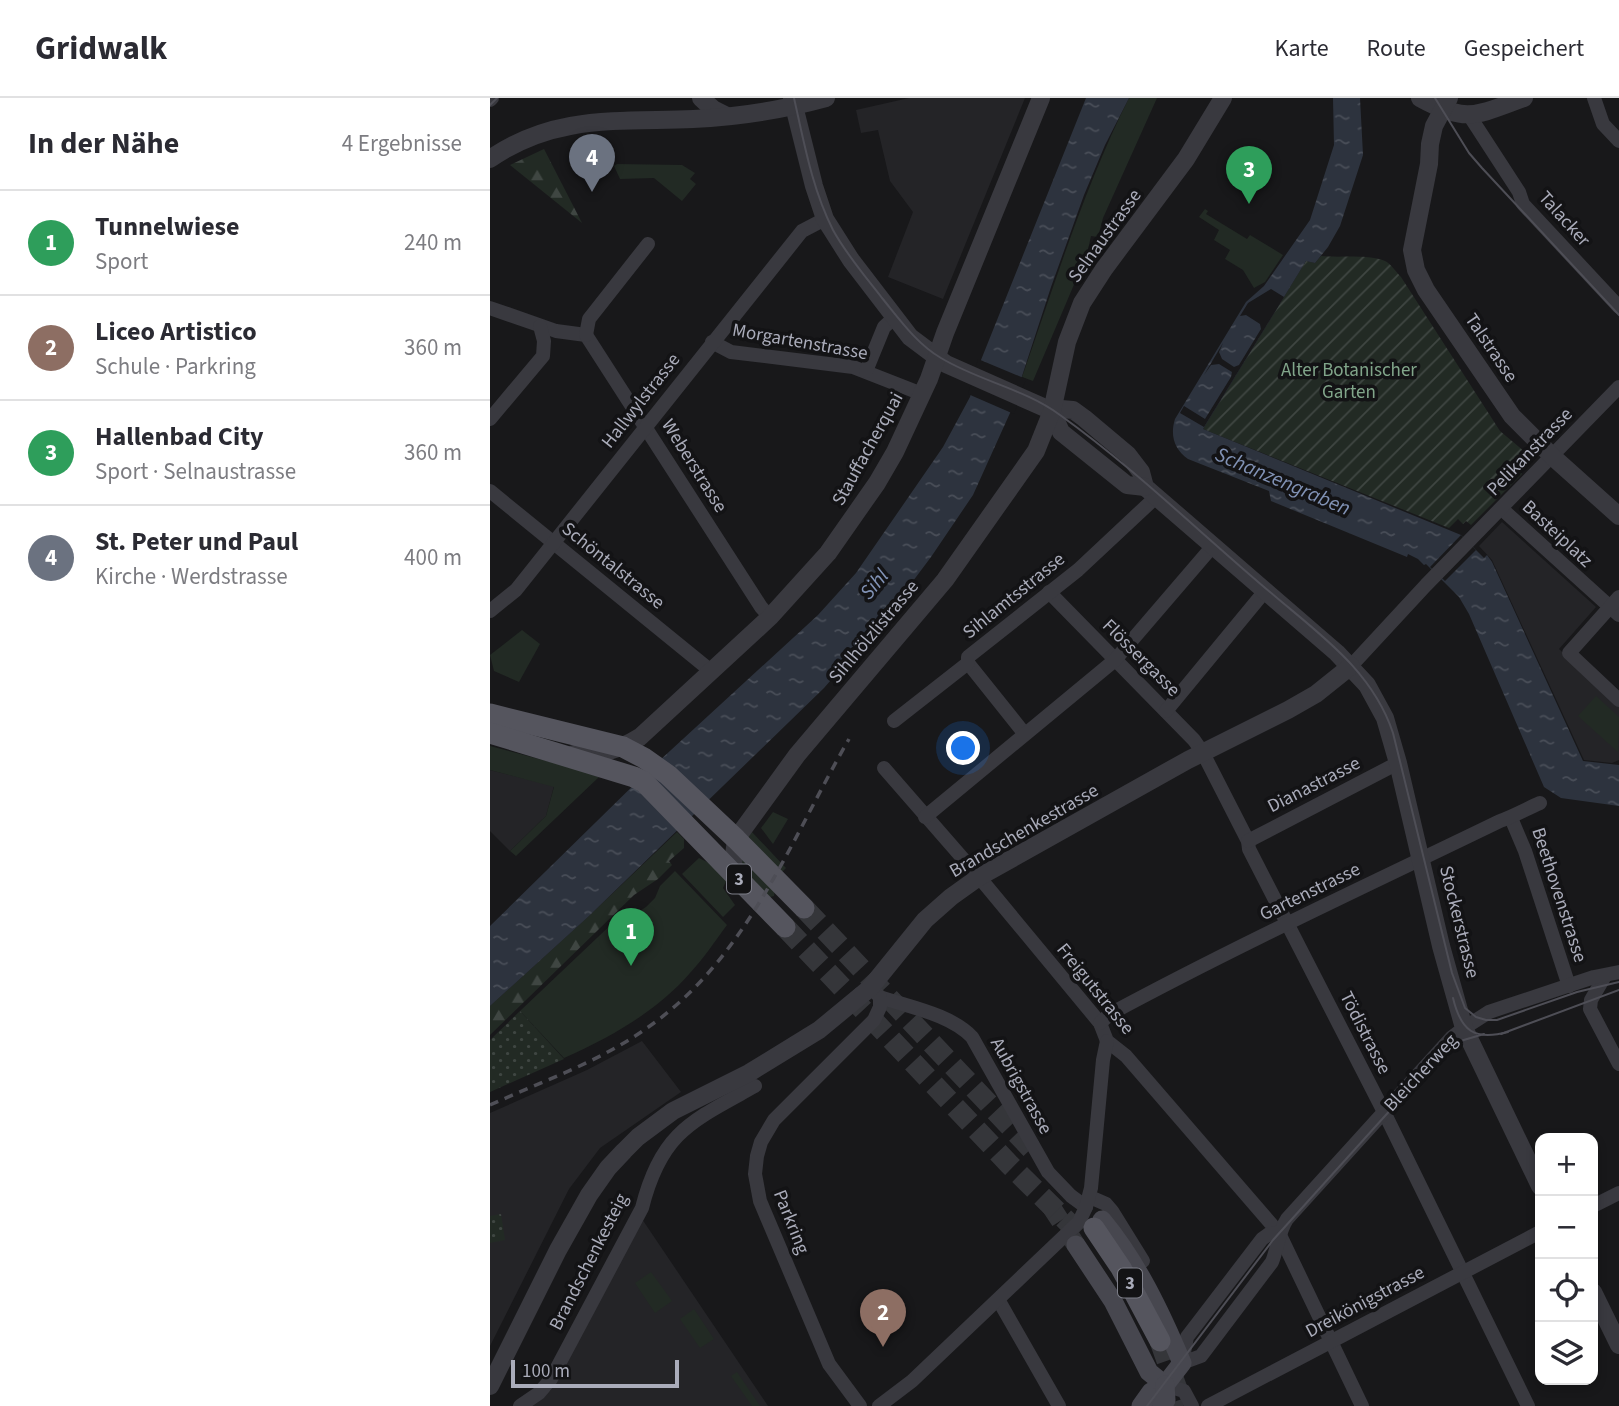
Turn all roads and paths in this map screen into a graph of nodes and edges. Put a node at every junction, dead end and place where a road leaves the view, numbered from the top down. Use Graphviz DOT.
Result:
graph roads {
  1 [pos="701,98"];
  2 [pos="826,98"];
  3 [pos="1041,98"];
  4 [pos="1223,98"];
  5 [pos="1420,98"];
  6 [pos="1460,98"];
  7 [pos="1524,98"];
  8 [pos="1594,98"];
  9 [pos="794,101"];
  10 [pos="1445,104"];
  11 [pos="725,115"];
  12 [pos="1469,115"];
  13 [pos="1619,141"];
  14 [pos="490,159"];
  15 [pos="825,219"];
  16 [pos="648,244"];
  17 [pos="1619,307"];
  18 [pos="490,308"];
  19 [pos="895,317"];
  20 [pos="540,326"];
  21 [pos="580,335"];
  22 [pos="712,342"];
  23 [pos="543,356"];
  24 [pos="937,359"];
  25 [pos="866,371"];
  26 [pos="1619,387"];
  27 [pos="922,394"];
  28 [pos="1052,411"];
  29 [pos="490,419"];
  30 [pos="646,426"];
  31 [pos="1553,457"];
  32 [pos="490,491"];
  33 [pos="1151,492"];
  34 [pos="1502,509"];
  35 [pos="1619,516"];
  36 [pos="553,542"];
  37 [pos="1212,547"];
  38 [pos="1437,573"];
  39 [pos="1265,591"];
  40 [pos="1049,592"];
  41 [pos="1616,607"];
  42 [pos="490,611"];
  43 [pos="770,617"];
  44 [pos="1115,660"];
  45 [pos="968,663"];
  46 [pos="1351,666"];
  47 [pos="711,671"];
  48 [pos="1619,700"];
  49 [pos="1166,710"];
  50 [pos="490,714"];
  51 [pos="894,720"];
  52 [pos="490,733"];
  53 [pos="1024,733"];
  54 [pos="623,747"];
  55 [pos="550,751"];
  56 [pos="1203,753"];
  57 [pos="1398,763"];
  58 [pos="884,768"];
  59 [pos="1540,803"];
  60 [pos="925,817"];
  61 [pos="1511,818"];
  62 [pos="736,839"];
  63 [pos="1248,841"];
  64 [pos="1421,858"];
  65 [pos="738,877"];
  66 [pos="979,877"];
  67 [pos="804,908"];
  68 [pos="1288,924"];
  69 [pos="785,927"];
  70 [pos="1612,974"];
  71 [pos="1569,986"];
  72 [pos="875,992"];
  73 [pos="1100,1023"];
  74 [pos="1464,1028"];
  75 [pos="1107,1041"];
  76 [pos="1619,1064"];
  77 [pos="755,1086"];
  78 [pos="1384,1112"];
  79 [pos="1535,1176"];
  80 [pos="1619,1193"];
  81 [pos="1088,1202"];
  82 [pos="1598,1204"];
  83 [pos="1089,1233"];
  84 [pos="1279,1233"];
  85 [pos="1535,1235"];
  86 [pos="1143,1261"];
  87 [pos="1463,1273"];
  88 [pos="999,1301"];
  89 [pos="1598,1302"];
  90 [pos="1331,1342"];
  91 [pos="1155,1345"];
  92 [pos="1619,1345"];
  93 [pos="1182,1363"];
  94 [pos="1165,1385"];
  95 [pos="490,1386"];
  96 [pos="520,1406"];
  97 [pos="860,1406"];
  98 [pos="879,1406"];
  99 [pos="1059,1406"];
  100 [pos="1141,1406"];
  101 [pos="1161,1406"];
  102 [pos="1192,1406"];
  103 [pos="1208,1406"];
  104 [pos="1362,1406"];
  105 [pos="1528,1406"];
  1 -- 11 [label="street"];
  2 -- 9 [label="street"];
  3 -- 24 [label="street, Stauffacherquai"];
  4 -- 28 [label="street, Selnaustrasse"];
  5 -- 10 [label="street"];
  6 -- 12 [label="street"];
  7 -- 12 [label="street"];
  8 -- 13 [label="street"];
  9 -- 11 [label="street"];
  9 -- 15 [label="street"];
  10 -- 12 [label="street"];
  10 -- 31 [label="street, Talstrasse"];
  11 -- 14 [label="street"];
  12 -- 17 [label="street, Talacker"];
  15 -- 19 [label="street"];
  15 -- 22 [label="street, Hallwylstrasse"];
  16 -- 21 [label="street"];
  18 -- 20 [label="street"];
  19 -- 24 [label="street"];
  19 -- 25 [label="street"];
  20 -- 21 [label="street"];
  20 -- 23 [label="street"];
  21 -- 23 [label="street"];
  21 -- 30 [label="street, Weberstrasse"];
  22 -- 25 [label="street, Morgartenstrasse"];
  22 -- 30 [label="street, Hallwylstrasse"];
  23 -- 29 [label="street"];
  24 -- 27 [label="street, Stauffacherquai"];
  24 -- 28 [label="street"];
  25 -- 27 [label="street, Morgartenstrasse"];
  26 -- 31 [label="street, Pelikanstrasse"];
  27 -- 43 [label="street, Stauffacherquai"];
  28 -- 33 [label="street"];
  28 -- 33 [label="street"];
  28 -- 62 [label="street, Sihlhölzlistrasse"];
  30 -- 36 [label="street, Hallwylstrasse"];
  30 -- 43 [label="street, Weberstrasse"];
  31 -- 34 [label="street, Pelikanstrasse"];
  31 -- 35 [label="street, Talstrasse"];
  32 -- 36 [label="street, Schöntalstrasse"];
  33 -- 37 [label="street"];
  33 -- 40 [label="street, Sihlamtsstrasse"];
  34 -- 38 [label="street, Pelikanstrasse"];
  34 -- 41 [label="street, Basteiplatz"];
  36 -- 42 [label="street, Hallwylstrasse"];
  36 -- 47 [label="street, Schöntalstrasse"];
  37 -- 39 [label="street"];
  37 -- 44 [label="street"];
  38 -- 46 [label="street, Brandschenkestrasse"];
  39 -- 46 [label="street"];
  39 -- 49 [label="street"];
  40 -- 44 [label="street, Flössergasse"];
  40 -- 45 [label="street, Sihlamtsstrasse"];
  41 -- 48 [label="street"];
  43 -- 47 [label="street, Stauffacherquai"];
  44 -- 49 [label="street, Flössergasse"];
  44 -- 53 [label="street"];
  45 -- 51 [label="street, Sihlamtsstrasse"];
  45 -- 53 [label="street"];
  46 -- 56 [label="street, Brandschenkestrasse"];
  46 -- 57 [label="street, Stockerstrasse"];
  47 -- 54 [label="street, Stauffacherquai"];
  49 -- 56 [label="street, Flössergasse"];
  50 -- 54 [label="main road, 3"];
  52 -- 55 [label="main road, 3"];
  53 -- 60 [label="street"];
  54 -- 55 [label="street"];
  54 -- 62 [label="main road, 3"];
  55 -- 65 [label="main road, 3"];
  56 -- 63 [label="street, Tödistrasse"];
  56 -- 66 [label="street, Brandschenkestrasse"];
  57 -- 63 [label="street, Dianastrasse"];
  57 -- 64 [label="street, Stockerstrasse"];
  58 -- 60 [label="street, Freigutstrasse"];
  59 -- 61 [label="street, Gartenstrasse"];
  60 -- 66 [label="street, Freigutstrasse"];
  61 -- 64 [label="street, Gartenstrasse"];
  61 -- 71 [label="street, Beethovenstrasse"];
  62 -- 65 [label="street"];
  62 -- 67 [label="main road, 3"];
  63 -- 68 [label="street, Tödistrasse"];
  64 -- 68 [label="street, Gartenstrasse"];
  64 -- 74 [label="street, Stockerstrasse"];
  65 -- 69 [label="main road, 3"];
  66 -- 72 [label="street, Brandschenkestrasse"];
  66 -- 73 [label="street, Freigutstrasse"];
  68 -- 73 [label="street, Gartenstrasse"];
  68 -- 78 [label="street, Tödistrasse"];
  70 -- 71 [label="street, Bleicherweg"];
  70 -- 76 [label="street, Bleicherweg"];
  71 -- 74 [label="street, Bleicherweg"];
  72 -- 81 [label="street, Aubrigstrasse"];
  72 -- 95 [label="street, Brandschenkestrasse"];
  72 -- 97 [label="street, Parkring"];
  73 -- 75 [label="street, Freigutstrasse"];
  74 -- 78 [label="street, Bleicherweg"];
  74 -- 79 [label="street, Stockerstrasse"];
  75 -- 81 [label="street"];
  75 -- 84 [label="street, Freigutstrasse"];
  77 -- 96 [label="street, Brandschenkesteig"];
  78 -- 84 [label="street, Bleicherweg"];
  78 -- 87 [label="street, Tödistrasse"];
  80 -- 82 [label="street"];
  81 -- 86 [label="street, Aubrigstrasse"];
  81 -- 88 [label="street"];
  83 -- 91 [label="main road, 3"];
  83 -- 93 [label="main road"];
  83 -- 94 [label="main road"];
  84 -- 90 [label="street, Freigutstrasse"];
  84 -- 93 [label="street, Bleicherweg"];
  84 -- 93 [label="street, Bleicherweg"];
  85 -- 87 [label="street, Dreikönigstrasse"];
  87 -- 90 [label="street, Dreikönigstrasse"];
  87 -- 105 [label="street, Tödistrasse"];
  88 -- 98 [label="street"];
  88 -- 99 [label="street"];
  89 -- 92 [label="street"];
  90 -- 103 [label="street, Dreikönigstrasse"];
  90 -- 104 [label="street, Freigutstrasse"];
  93 -- 94 [label="main road, Bleicherweg"];
  94 -- 100 [label="main road, Bleicherweg"];
  94 -- 101 [label="main road"];
  94 -- 102 [label="street"];
}
